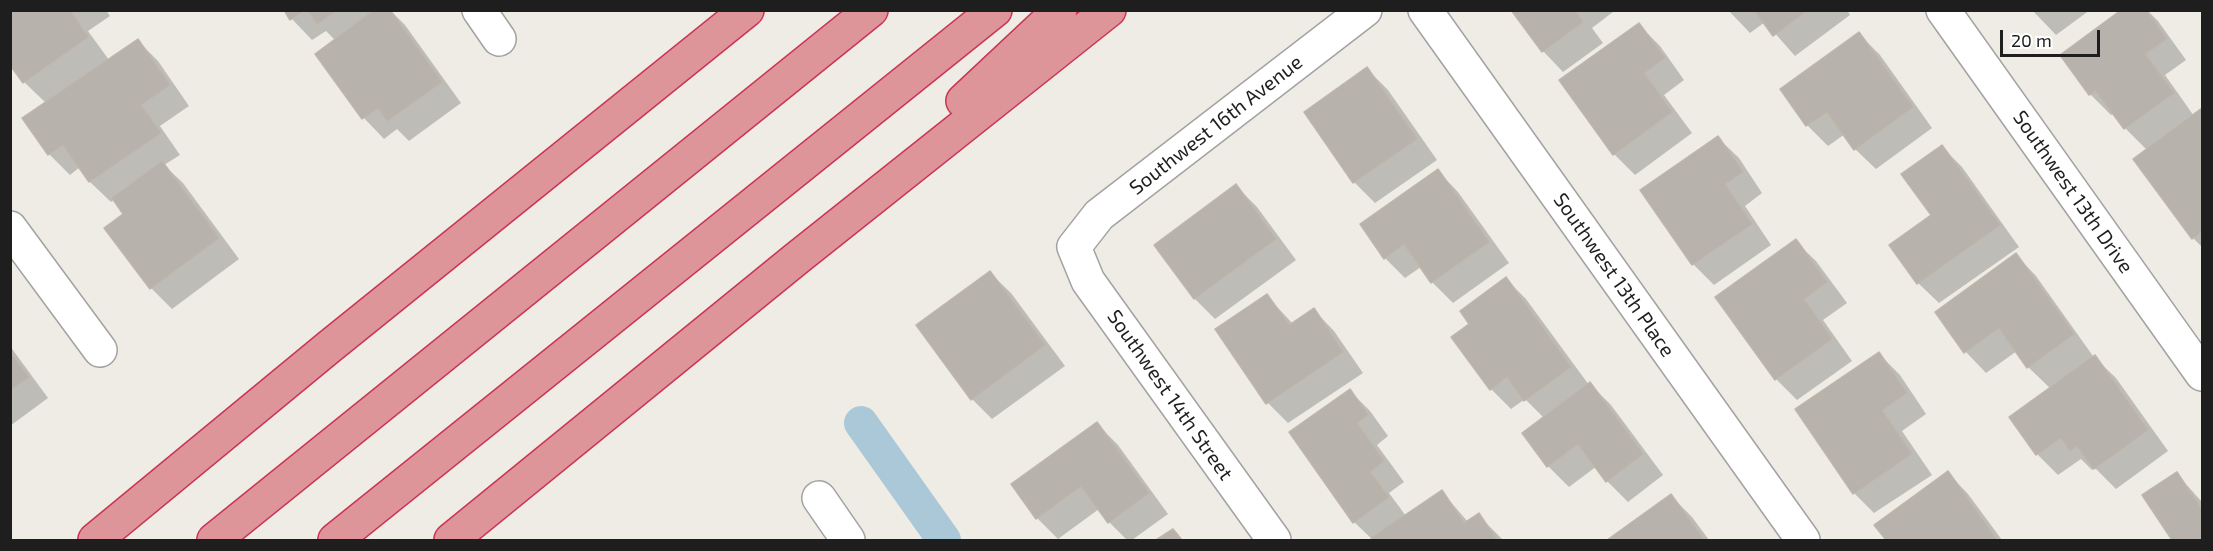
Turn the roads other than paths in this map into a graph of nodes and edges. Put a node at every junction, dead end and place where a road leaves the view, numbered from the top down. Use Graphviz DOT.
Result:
graph roads {
  1 [pos="479,10"];
  2 [pos="747,10"];
  3 [pos="871,10"];
  4 [pos="995,10"];
  5 [pos="1060,10"];
  6 [pos="1109,10"];
  7 [pos="1365,10"];
  8 [pos="1425,10"];
  9 [pos="1943,10"];
  10 [pos="500,39"];
  11 [pos="10,228"];
  12 [pos="1074,247"];
  13 [pos="796,259"];
  14 [pos="100,350"];
  15 [pos="2202,374"];
  16 [pos="819,498"];
  17 [pos="95,540"];
  18 [pos="214,540"];
  19 [pos="335,540"];
  20 [pos="451,540"];
  21 [pos="848,540"];
  22 [pos="1274,540"];
  23 [pos="1803,540"];
  1 -- 10 [label="street"];
  2 -- 17 [label="highway"];
  3 -- 18 [label="highway"];
  4 -- 19 [label="highway"];
  5 -- 13 [label="highway"];
  6 -- 13 [label="highway"];
  7 -- 12 [label="street, Southwest 16th Avenue"];
  8 -- 23 [label="street, Southwest 13th Place"];
  9 -- 15 [label="street, Southwest 13th Drive"];
  11 -- 14 [label="street"];
  12 -- 22 [label="street, Southwest 14th Street"];
  13 -- 20 [label="highway"];
  16 -- 21 [label="street"];
}
